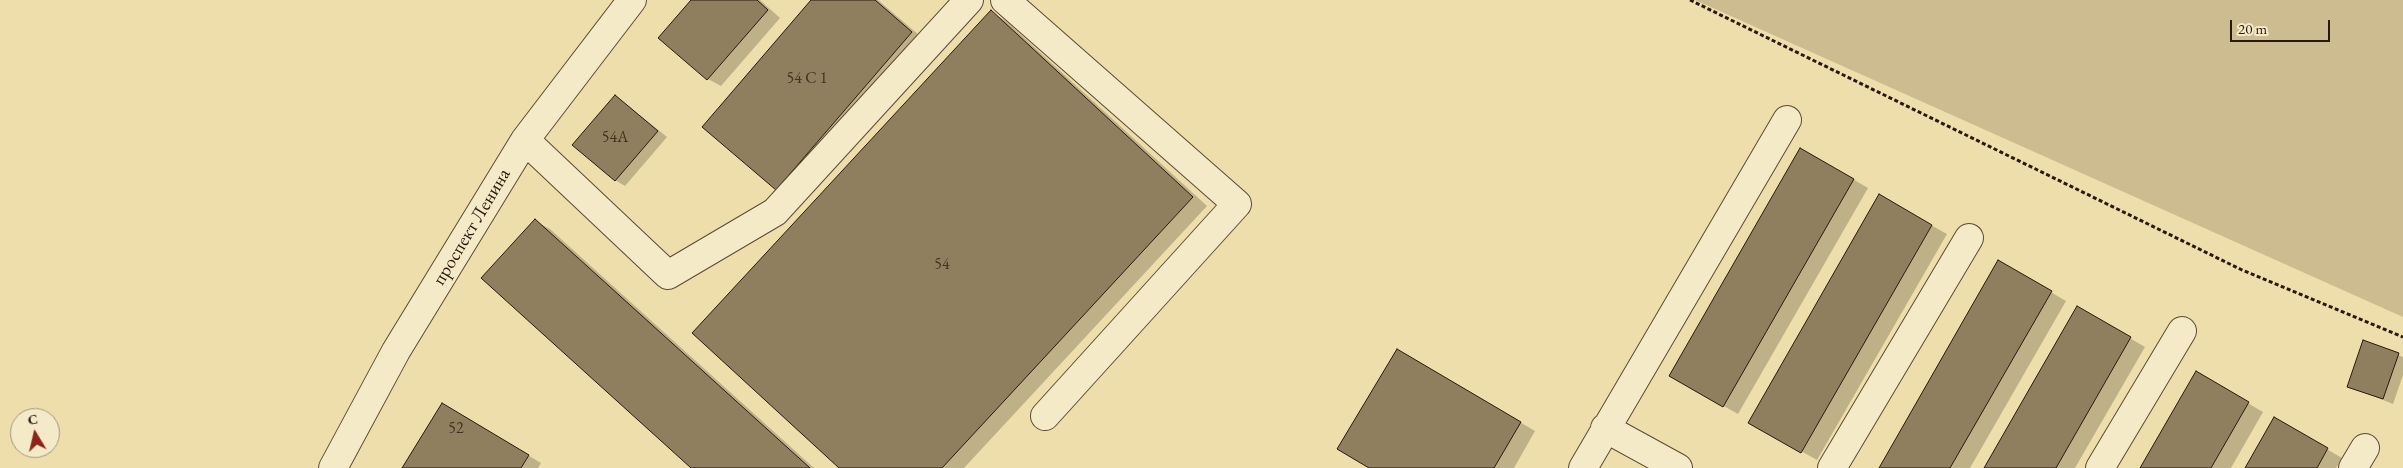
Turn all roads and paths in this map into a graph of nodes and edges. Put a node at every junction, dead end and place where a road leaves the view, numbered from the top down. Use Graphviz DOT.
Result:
graph roads {
  1 [pos="632,0"];
  2 [pos="969,0"];
  3 [pos="1005,0"];
  4 [pos="1690,0"];
  5 [pos="1787,120"];
  6 [pos="525,140"];
  7 [pos="1969,238"];
  8 [pos="2182,331"];
  9 [pos="2403,337"];
  10 [pos="1045,416"];
  11 [pos="1605,428"];
  12 [pos="333,468"];
  13 [pos="1583,468"];
  14 [pos="1678,468"];
  15 [pos="1832,468"];
  16 [pos="2100,468"];
  1 -- 6 [label="street, проспект Ленина"];
  2 -- 6 [label="street"];
  3 -- 10 [label="street"];
  4 -- 9 [label="path"];
  5 -- 11 [label="street"];
  6 -- 12 [label="street, проспект Ленина"];
  7 -- 15 [label="street"];
  8 -- 16 [label="street"];
  11 -- 13 [label="street"];
  11 -- 14 [label="street"];
}
